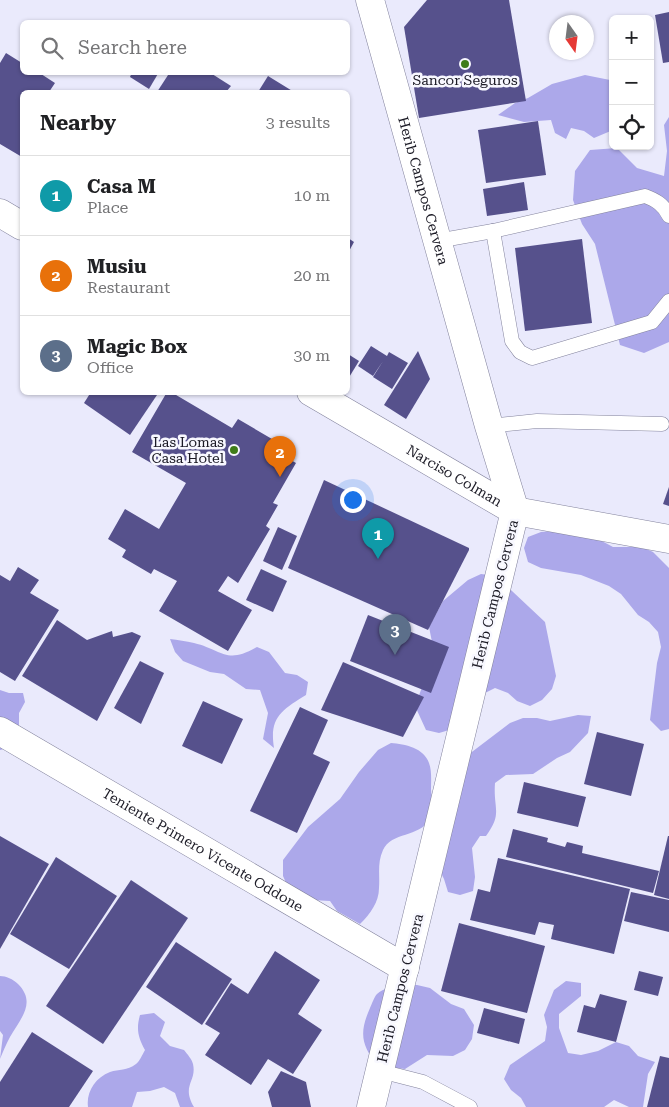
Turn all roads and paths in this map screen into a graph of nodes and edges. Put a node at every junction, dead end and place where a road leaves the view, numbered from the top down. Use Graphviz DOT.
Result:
graph roads {
  1 [pos="370,0"];
  2 [pos="0,213"];
  3 [pos="669,216"];
  4 [pos="20,225"];
  5 [pos="493,231"];
  6 [pos="437,241"];
  7 [pos="669,300"];
  8 [pos="316,395"];
  9 [pos="662,424"];
  10 [pos="488,426"];
  11 [pos="515,511"];
  12 [pos="669,539"];
  13 [pos="0,731"];
  14 [pos="405,968"];
  15 [pos="380,1071"];
  16 [pos="371,1107"];
  17 [pos="470,1107"];
  1 -- 6 [label="street, Herib Campos Cervera"];
  2 -- 4 [label="street"];
  3 -- 5 [label="lane"];
  5 -- 6 [label="lane"];
  5 -- 7 [label="lane"];
  6 -- 10 [label="street, Herib Campos Cervera"];
  8 -- 11 [label="street, Narciso Colman"];
  9 -- 10 [label="lane"];
  10 -- 11 [label="street, Herib Campos Cervera"];
  11 -- 12 [label="street, Narciso Colman"];
  11 -- 14 [label="street, Herib Campos Cervera"];
  13 -- 14 [label="street, Teniente Primero Vicente Oddone"];
  14 -- 15 [label="street, Herib Campos Cervera"];
  15 -- 16 [label="street, Herib Campos Cervera"];
  15 -- 17 [label="lane"];
}
